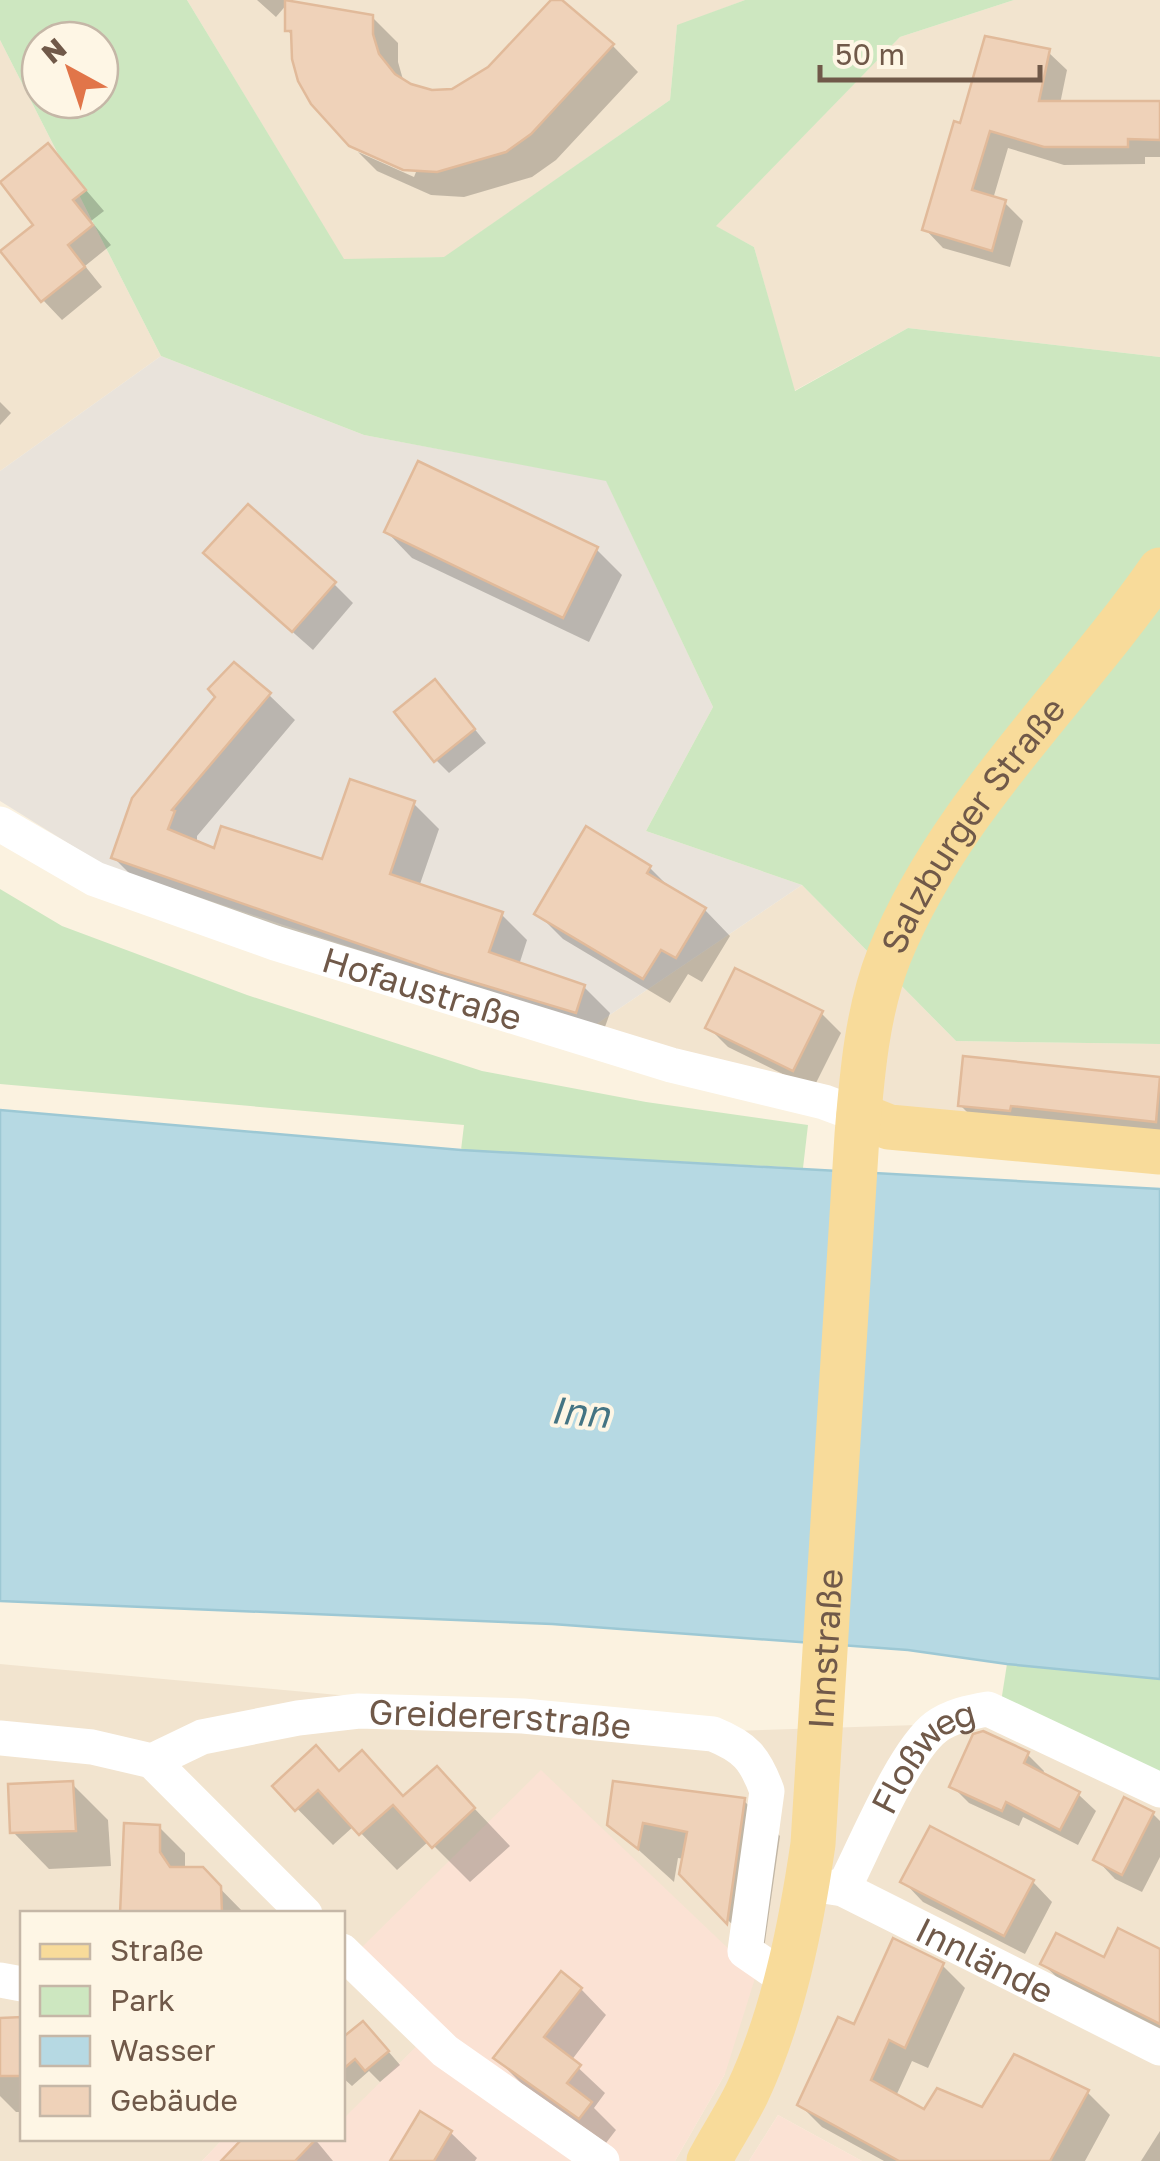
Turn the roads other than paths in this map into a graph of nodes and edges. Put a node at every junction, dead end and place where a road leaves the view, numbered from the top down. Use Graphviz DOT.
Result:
graph roads {
  1 [pos="1160,570"];
  2 [pos="0,824"];
  3 [pos="858,1115"];
  4 [pos="1160,1152"];
  5 [pos="0,1738"];
  6 [pos="152,1760"];
  7 [pos="1160,1790"];
  8 [pos="825,1887"];
  9 [pos="302,1911"];
  10 [pos="349,1965"];
  11 [pos="787,1980"];
  12 [pos="1160,2048"];
  13 [pos="602,2161"];
  14 [pos="708,2161"];
  1 -- 3 [label="main road, Salzburger Straße"];
  2 -- 3 [label="street, Hofaustraße"];
  3 -- 4 [label="main road"];
  3 -- 8 [label="main road, Innstraße"];
  5 -- 6 [label="street"];
  6 -- 9 [label="street"];
  6 -- 11 [label="street, Greidererstraße"];
  7 -- 8 [label="street, Floßweg"];
  8 -- 11 [label="main road, Innstraße"];
  8 -- 12 [label="street, Innlände"];
  10 -- 13 [label="street"];
  11 -- 14 [label="main road, Innstraße"];
}
